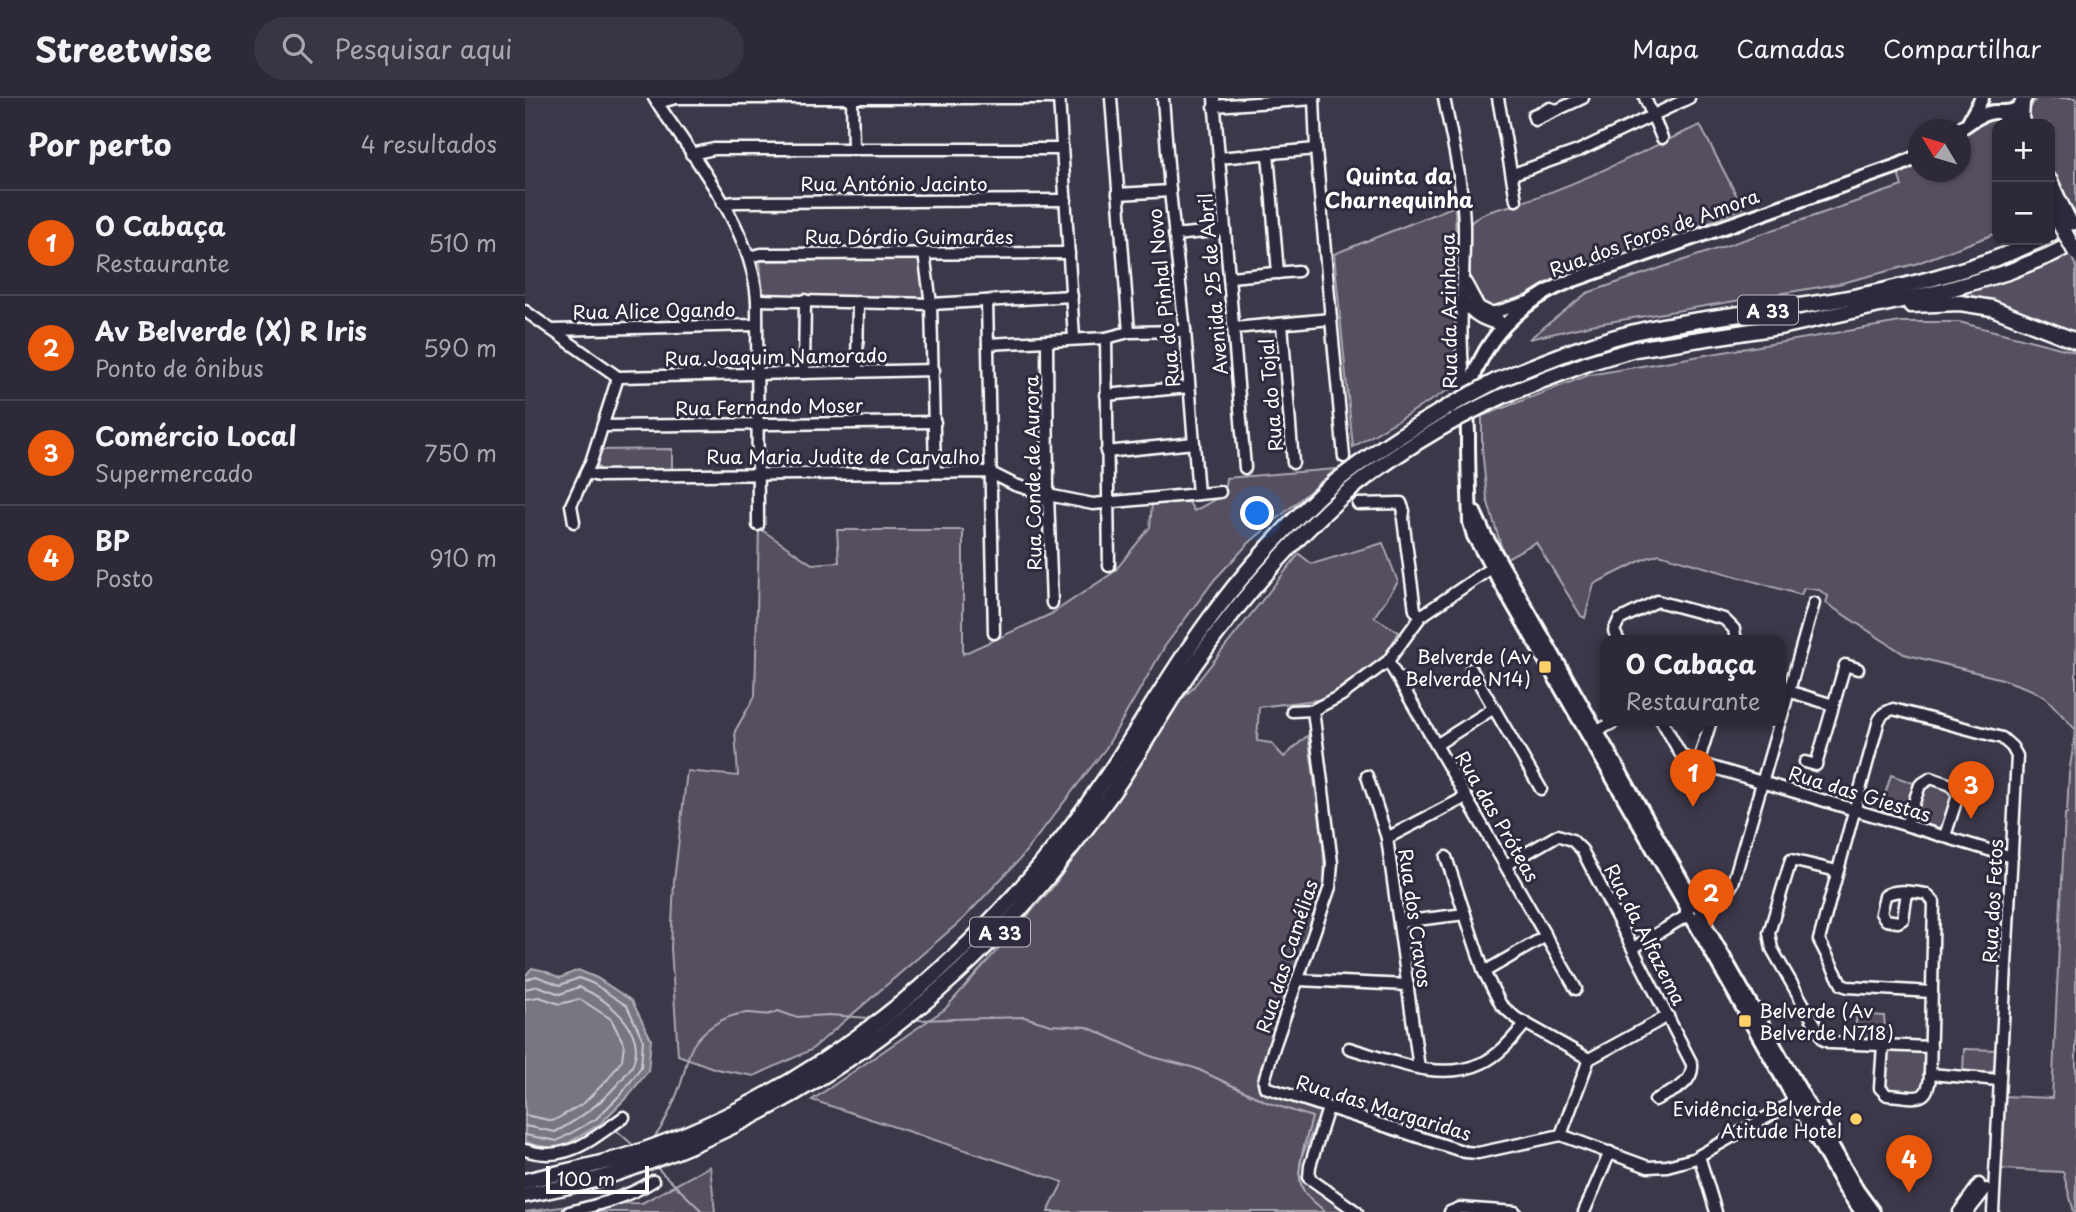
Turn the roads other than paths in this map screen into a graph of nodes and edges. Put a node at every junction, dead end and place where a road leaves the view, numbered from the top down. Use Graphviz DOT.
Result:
graph roads {
  1 [pos="677,98"];
  2 [pos="820,98"];
  3 [pos="1059,98"];
  4 [pos="1111,98"];
  5 [pos="1163,98"];
  6 [pos="1444,98"];
  7 [pos="1498,98"];
  8 [pos="1553,98"];
  9 [pos="1583,98"];
  10 [pos="1645,98"];
  11 [pos="1689,98"];
  12 [pos="1983,98"];
  13 [pos="725,99"];
  14 [pos="852,99"];
  15 [pos="1314,99"];
  16 [pos="1265,100"];
  17 [pos="656,101"];
  18 [pos="2024,101"];
  19 [pos="1214,102"];
  20 [pos="1653,115"];
  21 [pos="2004,117"];
  22 [pos="1968,119"];
  23 [pos="2021,119"];
  24 [pos="1971,124"];
  25 [pos="1662,138"];
  26 [pos="853,149"];
  27 [pos="1062,149"];
  28 [pos="1316,149"];
  29 [pos="1268,153"];
  30 [pos="691,154"];
  31 [pos="1219,158"];
  32 [pos="1908,161"];
  33 [pos="1513,174"];
  34 [pos="1170,191"];
  35 [pos="1118,194"];
  36 [pos="1066,200"];
  37 [pos="1516,200"];
  38 [pos="723,204"];
  39 [pos="2055,207"];
  40 [pos="2055,208"];
  41 [pos="2076,220"];
  42 [pos="1225,230"];
  43 [pos="2055,231"];
  44 [pos="2076,233"];
  45 [pos="1174,234"];
  46 [pos="2076,242"];
  47 [pos="2029,245"];
  48 [pos="924,253"];
  49 [pos="1069,253"];
  50 [pos="2076,253"];
  51 [pos="749,257"];
  52 [pos="1298,271"];
  53 [pos="1278,272"];
  54 [pos="1230,277"];
  55 [pos="1465,278"];
  56 [pos="1072,296"];
  57 [pos="1463,296"];
  58 [pos="757,300"];
  59 [pos="805,300"];
  60 [pos="987,301"];
  61 [pos="1532,301"];
  62 [pos="858,302"];
  63 [pos="931,304"];
  64 [pos="525,311"];
  65 [pos="1487,312"];
  66 [pos="1847,313"];
  67 [pos="1331,319"];
  68 [pos="1282,324"];
  69 [pos="756,325"];
  70 [pos="1503,326"];
  71 [pos="1234,328"];
  72 [pos="552,330"];
  73 [pos="1185,331"];
  74 [pos="1129,332"];
  75 [pos="1074,338"];
  76 [pos="1105,338"];
  77 [pos="2076,341"];
  78 [pos="1047,342"];
  79 [pos="988,344"];
  80 [pos="934,370"];
  81 [pos="857,372"];
  82 [pos="756,373"];
  83 [pos="804,373"];
  84 [pos="618,377"];
  85 [pos="1189,387"];
  86 [pos="1106,395"];
  87 [pos="1468,399"];
  88 [pos="935,422"];
  89 [pos="757,424"];
  90 [pos="603,426"];
  91 [pos="1194,443"];
  92 [pos="1106,452"];
  93 [pos="1344,457"];
  94 [pos="1293,463"];
  95 [pos="1245,468"];
  96 [pos="935,472"];
  97 [pos="989,472"];
  98 [pos="586,474"];
  99 [pos="757,474"];
  100 [pos="1220,492"];
  101 [pos="1198,494"];
  102 [pos="1048,495"];
  103 [pos="1107,503"];
  104 [pos="1358,504"];
  105 [pos="575,522"];
  106 [pos="758,525"];
  107 [pos="1496,565"];
  108 [pos="1109,566"];
  109 [pos="1052,603"];
  110 [pos="1814,603"];
  111 [pos="1421,616"];
  112 [pos="994,633"];
  113 [pos="1616,635"];
  114 [pos="1735,635"];
  115 [pos="1388,661"];
  116 [pos="1858,668"];
  117 [pos="1471,669"];
  118 [pos="1788,691"];
  119 [pos="1786,698"];
  120 [pos="1833,705"];
  121 [pos="1494,708"];
  122 [pos="1313,710"];
  123 [pos="1292,711"];
  124 [pos="1607,726"];
  125 [pos="1666,726"];
  126 [pos="1709,726"];
  127 [pos="1778,726"];
  128 [pos="1593,734"];
  129 [pos="1436,745"];
  130 [pos="1805,762"];
  131 [pos="1698,763"];
  132 [pos="1367,776"];
  133 [pos="1762,782"];
  134 [pos="1541,789"];
  135 [pos="1467,797"];
  136 [pos="1853,809"];
  137 [pos="1906,825"];
  138 [pos="1945,836"];
  139 [pos="1387,838"];
  140 [pos="1446,857"];
  141 [pos="2012,857"];
  142 [pos="1506,865"];
  143 [pos="1837,872"];
  144 [pos="1907,892"];
  145 [pos="1694,911"];
  146 [pos="1465,914"];
  147 [pos="1400,922"];
  148 [pos="1546,936"];
  149 [pos="1633,948"];
  150 [pos="1484,972"];
  151 [pos="1298,980"];
  152 [pos="1408,985"];
  153 [pos="1576,989"];
  154 [pos="1932,992"];
  155 [pos="1668,1016"];
  156 [pos="1526,1023"];
  157 [pos="1883,1045"];
  158 [pos="1931,1047"];
  159 [pos="1349,1048"];
  160 [pos="1589,1059"];
  161 [pos="1419,1068"];
  162 [pos="1930,1074"];
  163 [pos="1999,1080"];
  164 [pos="1265,1087"];
  165 [pos="1800,1099"];
  166 [pos="1655,1100"];
  167 [pos="1328,1108"];
  168 [pos="624,1117"];
  169 [pos="1561,1135"];
  170 [pos="525,1150"];
  171 [pos="1610,1152"];
  172 [pos="1699,1156"];
  173 [pos="525,1181"];
  174 [pos="653,1181"];
  175 [pos="525,1195"];
  176 [pos="569,1212"];
  177 [pos="1357,1212"];
  178 [pos="1450,1212"];
  179 [pos="1515,1212"];
  180 [pos="1584,1212"];
  181 [pos="1716,1212"];
  182 [pos="1862,1212"];
  183 [pos="1873,1212"];
  184 [pos="1959,1212"];
  185 [pos="1968,1212"];
  186 [pos="1993,1212"];
  1 -- 13 [label="street"];
  1 -- 17 [label="street"];
  2 -- 13 [label="street"];
  2 -- 14 [label="street"];
  3 -- 14 [label="street"];
  3 -- 27 [label="street"];
  4 -- 35 [label="street"];
  5 -- 34 [label="street, Rua do Pinhal Novo"];
  6 -- 55 [label="street, Rua da Azinhaga"];
  7 -- 33 [label="street"];
  8 -- 9 [label="street"];
  10 -- 20 [label="street"];
  11 -- 20 [label="street"];
  12 -- 21 [label="main road"];
  12 -- 22 [label="main road"];
  14 -- 26 [label="street"];
  15 -- 16 [label="street"];
  15 -- 28 [label="street"];
  16 -- 19 [label="street"];
  17 -- 30 [label="street"];
  18 -- 21 [label="main road"];
  18 -- 23 [label="highway"];
  19 -- 31 [label="street, Avenida 25 de Abril"];
  20 -- 25 [label="street"];
  20 -- 33 [label="street"];
  21 -- 24 [label="main road"];
  26 -- 27 [label="street"];
  26 -- 30 [label="street"];
  27 -- 36 [label="street"];
  28 -- 29 [label="street"];
  28 -- 67 [label="street"];
  29 -- 31 [label="street"];
  29 -- 53 [label="street"];
  30 -- 38 [label="street"];
  31 -- 42 [label="street, Avenida 25 de Abril"];
  32 -- 61 [label="main road, Rua dos Foros de Amora"];
  33 -- 37 [label="street"];
  34 -- 35 [label="street"];
  34 -- 45 [label="street, Rua do Pinhal Novo"];
  35 -- 74 [label="street"];
  36 -- 38 [label="street, Rua António Jacinto"];
  36 -- 49 [label="street"];
  38 -- 51 [label="street"];
  39 -- 44 [label="highway, bridge"];
  40 -- 50 [label="highway, bridge"];
  41 -- 43 [label="highway"];
  42 -- 45 [label="street"];
  42 -- 54 [label="street, Avenida 25 de Abril"];
  45 -- 73 [label="street, Rua do Pinhal Novo"];
  46 -- 66 [label="highway, A 33"];
  47 -- 173 [label="highway, A 33, bridge"];
  48 -- 49 [label="street, Rua Dórdio Guimarães"];
  48 -- 51 [label="street, Rua Dórdio Guimarães"];
  48 -- 63 [label="street"];
  49 -- 56 [label="street"];
  51 -- 58 [label="street"];
  52 -- 53 [label="street"];
  53 -- 54 [label="street"];
  54 -- 71 [label="street, Avenida 25 de Abril"];
  55 -- 57 [label="street, Rua da Azinhaga"];
  55 -- 65 [label="street"];
  56 -- 60 [label="street"];
  56 -- 75 [label="street"];
  57 -- 70 [label="street"];
  57 -- 87 [label="street, Rua da Azinhaga"];
  58 -- 59 [label="street"];
  58 -- 69 [label="street"];
  59 -- 62 [label="street"];
  59 -- 83 [label="street"];
  60 -- 63 [label="street"];
  60 -- 79 [label="street"];
  61 -- 65 [label="street"];
  61 -- 70 [label="main road, Rua dos Foros de Amora"];
  62 -- 63 [label="street"];
  62 -- 81 [label="street"];
  63 -- 80 [label="street"];
  64 -- 72 [label="street"];
  65 -- 70 [label="street"];
  66 -- 77 [label="highway"];
  66 -- 175 [label="highway, A 33, bridge"];
  67 -- 68 [label="street"];
  67 -- 93 [label="street"];
  68 -- 71 [label="street"];
  68 -- 94 [label="street, Rua do Tojal"];
  69 -- 72 [label="street, Rua Alice Ogando"];
  69 -- 82 [label="street"];
  70 -- 87 [label="main road, Rua dos Foros de Amora"];
  71 -- 95 [label="street, Avenida 25 de Abril"];
  72 -- 84 [label="street"];
  73 -- 74 [label="street"];
  73 -- 85 [label="street, Rua do Pinhal Novo"];
  74 -- 76 [label="street"];
  75 -- 76 [label="street"];
  75 -- 78 [label="street"];
  76 -- 86 [label="street"];
  78 -- 79 [label="street"];
  78 -- 102 [label="street, Rua Conde de Aurora"];
  79 -- 97 [label="street"];
  80 -- 81 [label="street, Rua Joaquim Namorado"];
  80 -- 88 [label="street"];
  81 -- 83 [label="street, Rua Joaquim Namorado"];
  82 -- 83 [label="street, Rua Joaquim Namorado"];
  82 -- 84 [label="street, Rua Joaquim Namorado"];
  82 -- 89 [label="street"];
  84 -- 90 [label="street"];
  85 -- 86 [label="street"];
  85 -- 91 [label="street, Rua do Pinhal Novo"];
  86 -- 92 [label="street"];
  87 -- 107 [label="main road, Rua dos Foros de Amora"];
  88 -- 89 [label="street, Rua Fernando Moser"];
  88 -- 96 [label="street"];
  89 -- 90 [label="street, Rua Fernando Moser"];
  89 -- 99 [label="street"];
  90 -- 98 [label="street"];
  91 -- 92 [label="street"];
  91 -- 101 [label="street, Rua do Pinhal Novo"];
  92 -- 103 [label="street"];
  96 -- 97 [label="street, Rua Maria Judite de Carvalho"];
  96 -- 99 [label="street, Rua Maria Judite de Carvalho"];
  97 -- 102 [label="street, Rua Maria Judite de Carvalho"];
  97 -- 112 [label="street"];
  98 -- 99 [label="street, Rua Maria Judite de Carvalho"];
  98 -- 105 [label="street"];
  99 -- 106 [label="street"];
  100 -- 101 [label="street, Rua Maria Judite de Carvalho"];
  101 -- 103 [label="street, Rua Maria Judite de Carvalho"];
  102 -- 103 [label="street, Rua Maria Judite de Carvalho"];
  102 -- 109 [label="street, Rua Conde de Aurora"];
  103 -- 108 [label="street"];
  104 -- 111 [label="street"];
  107 -- 111 [label="street"];
  107 -- 128 [label="main road, Rua dos Foros de Amora"];
  110 -- 118 [label="street"];
  111 -- 115 [label="street"];
  113 -- 114 [label="street"];
  115 -- 122 [label="street"];
  115 -- 129 [label="street, Rua das Próteas"];
  116 -- 120 [label="street"];
  117 -- 121 [label="street"];
  118 -- 119 [label="street"];
  118 -- 120 [label="street"];
  120 -- 130 [label="street"];
  121 -- 129 [label="street"];
  121 -- 134 [label="street"];
  122 -- 123 [label="street"];
  122 -- 151 [label="street, Rua das Camélias"];
  124 -- 128 [label="street"];
  125 -- 131 [label="street"];
  126 -- 131 [label="street"];
  127 -- 133 [label="street"];
  128 -- 145 [label="main road, Rua dos Foros de Amora"];
  129 -- 135 [label="street, Rua das Próteas"];
  131 -- 133 [label="street, Rua das Giestas"];
  132 -- 139 [label="street, Rua dos Cravos"];
  133 -- 136 [label="street, Rua das Giestas"];
  133 -- 145 [label="street"];
  135 -- 139 [label="street"];
  135 -- 142 [label="street, Rua das Próteas"];
  136 -- 137 [label="street, Rua das Giestas"];
  136 -- 141 [label="street, Rua dos Fetos"];
  136 -- 143 [label="street"];
  137 -- 138 [label="street, Rua das Giestas"];
  137 -- 138 [label="street"];
  138 -- 141 [label="street, Rua das Giestas"];
  139 -- 147 [label="street, Rua dos Cravos"];
  140 -- 146 [label="street"];
  141 -- 163 [label="street, Rua dos Fetos"];
  142 -- 148 [label="street, Rua das Próteas"];
  142 -- 149 [label="street, Rua da Alfazema"];
  143 -- 154 [label="street"];
  143 -- 157 [label="street"];
  144 -- 154 [label="street"];
  145 -- 149 [label="street"];
  145 -- 165 [label="main road, Rua dos Foros de Amora"];
  146 -- 147 [label="street"];
  146 -- 150 [label="street"];
  147 -- 152 [label="street, Rua dos Cravos"];
  148 -- 150 [label="street"];
  148 -- 153 [label="street, Rua das Próteas"];
  149 -- 155 [label="street, Rua da Alfazema"];
  150 -- 156 [label="street"];
  151 -- 152 [label="street"];
  151 -- 164 [label="street, Rua das Camélias"];
  152 -- 161 [label="street, Rua dos Cravos"];
  154 -- 158 [label="street"];
  155 -- 160 [label="street"];
  155 -- 166 [label="street, Rua da Alfazema"];
  156 -- 160 [label="street"];
  156 -- 161 [label="street"];
  157 -- 158 [label="street"];
  157 -- 162 [label="street"];
  158 -- 162 [label="street"];
  159 -- 161 [label="street"];
  160 -- 169 [label="street"];
  162 -- 163 [label="street"];
  163 -- 186 [label="street, Rua dos Fetos"];
  164 -- 167 [label="street, Rua das Margaridas"];
  165 -- 172 [label="street"];
  165 -- 182 [label="main road"];
  165 -- 183 [label="main road"];
  167 -- 169 [label="street, Rua das Margaridas"];
  167 -- 177 [label="street"];
  168 -- 170 [label="street"];
  169 -- 171 [label="street"];
  171 -- 172 [label="street"];
  171 -- 180 [label="street"];
  172 -- 181 [label="street"];
  174 -- 176 [label="street"];
  178 -- 179 [label="street"];
  184 -- 185 [label="street"];
}
